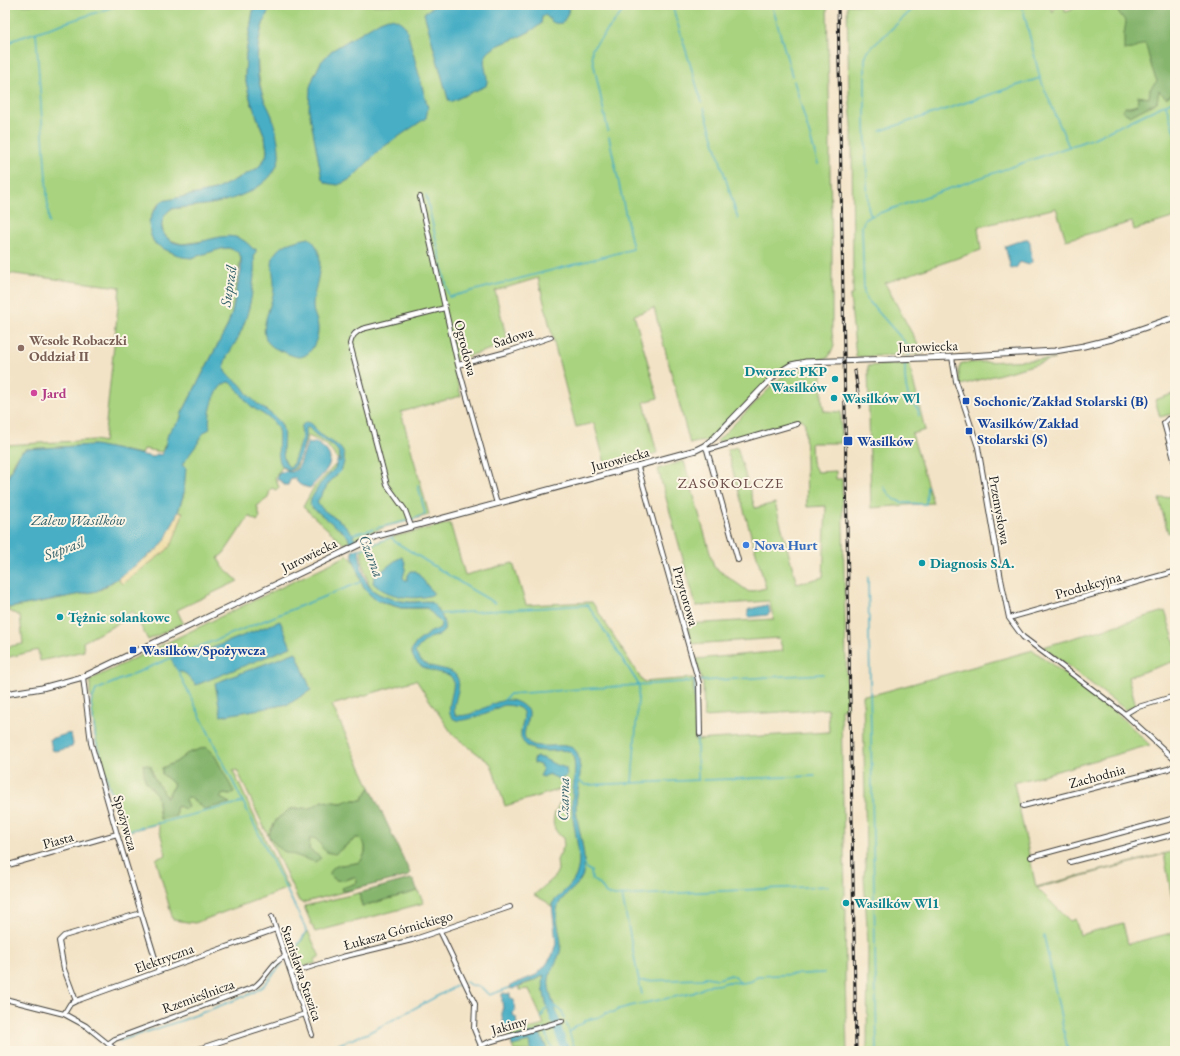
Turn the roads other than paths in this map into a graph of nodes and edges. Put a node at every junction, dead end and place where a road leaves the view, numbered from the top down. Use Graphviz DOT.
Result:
graph roads {
  1 [pos="420,197"];
  2 [pos="445,308"];
  3 [pos="1175,316"];
  4 [pos="552,337"];
  5 [pos="952,357"];
  6 [pos="458,365"];
  7 [pos="1175,416"];
  8 [pos="797,424"];
  9 [pos="706,448"];
  10 [pos="1175,463"];
  11 [pos="638,466"];
  12 [pos="497,504"];
  13 [pos="411,526"];
  14 [pos="738,560"];
  15 [pos="1173,572"];
  16 [pos="1009,618"];
  17 [pos="83,677"];
  18 [pos="5,694"];
  19 [pos="1175,696"];
  20 [pos="1124,714"];
  21 [pos="700,734"];
  22 [pos="1175,760"];
  23 [pos="1175,764"];
  24 [pos="1023,806"];
  25 [pos="1175,818"];
  26 [pos="117,834"];
  27 [pos="1175,834"];
  28 [pos="1031,857"];
  29 [pos="1070,862"];
  30 [pos="5,866"];
  31 [pos="510,907"];
  32 [pos="141,913"];
  33 [pos="272,917"];
  34 [pos="276,929"];
  35 [pos="440,931"];
  36 [pos="286,956"];
  37 [pos="159,971"];
  38 [pos="292,973"];
  39 [pos="5,999"];
  40 [pos="76,1001"];
  41 [pos="64,1014"];
  42 [pos="305,1014"];
  43 [pos="562,1021"];
  44 [pos="312,1035"];
  45 [pos="108,1044"];
  46 [pos="481,1046"];
  47 [pos="117,1051"];
  48 [pos="192,1051"];
  49 [pos="476,1051"];
  1 -- 2 [label="street, Ogrodowa"];
  2 -- 6 [label="street, Ogrodowa"];
  2 -- 13 [label="street"];
  3 -- 5 [label="street, Jurowiecka"];
  4 -- 6 [label="street, Sadowa"];
  5 -- 9 [label="street, Jurowiecka"];
  5 -- 16 [label="street, Przemysłowa"];
  6 -- 12 [label="street, Ogrodowa"];
  7 -- 10 [label="street"];
  8 -- 9 [label="street, Jurowiecka"];
  9 -- 11 [label="street, Jurowiecka"];
  9 -- 14 [label="street"];
  11 -- 12 [label="street, Jurowiecka"];
  11 -- 21 [label="street, Przytorowa"];
  12 -- 13 [label="street, Jurowiecka"];
  13 -- 17 [label="street, Jurowiecka"];
  15 -- 16 [label="street, Produkcyjna"];
  16 -- 20 [label="street, Przemysłowa"];
  17 -- 18 [label="street, Jurowiecka"];
  17 -- 26 [label="street, Spożywcza"];
  19 -- 20 [label="street"];
  20 -- 22 [label="street, Przemysłowa"];
  23 -- 24 [label="street, Zachodnia"];
  25 -- 28 [label="street"];
  26 -- 30 [label="street, Piasta"];
  26 -- 32 [label="street, Spożywcza"];
  27 -- 29 [label="street"];
  31 -- 35 [label="street, Łukasza Górnickiego"];
  32 -- 37 [label="street, Spożywcza"];
  32 -- 40 [label="street"];
  33 -- 34 [label="street, Stanisława Staszica"];
  34 -- 36 [label="street, Stanisława Staszica"];
  34 -- 37 [label="street, Elektryczna"];
  35 -- 38 [label="street, Łukasza Górnickiego"];
  35 -- 46 [label="street"];
  36 -- 38 [label="street, Stanisława Staszica"];
  36 -- 45 [label="street, Rzemieślnicza"];
  37 -- 40 [label="street, Elektryczna"];
  38 -- 42 [label="street, Stanisława Staszica"];
  39 -- 41 [label="street"];
  40 -- 41 [label="street, Elektryczna"];
  41 -- 45 [label="street"];
  42 -- 44 [label="street, Stanisława Staszica"];
  42 -- 48 [label="street"];
  43 -- 46 [label="street, Jakimy"];
  45 -- 47 [label="street"];
  46 -- 49 [label="street, Jakimy"];
}
